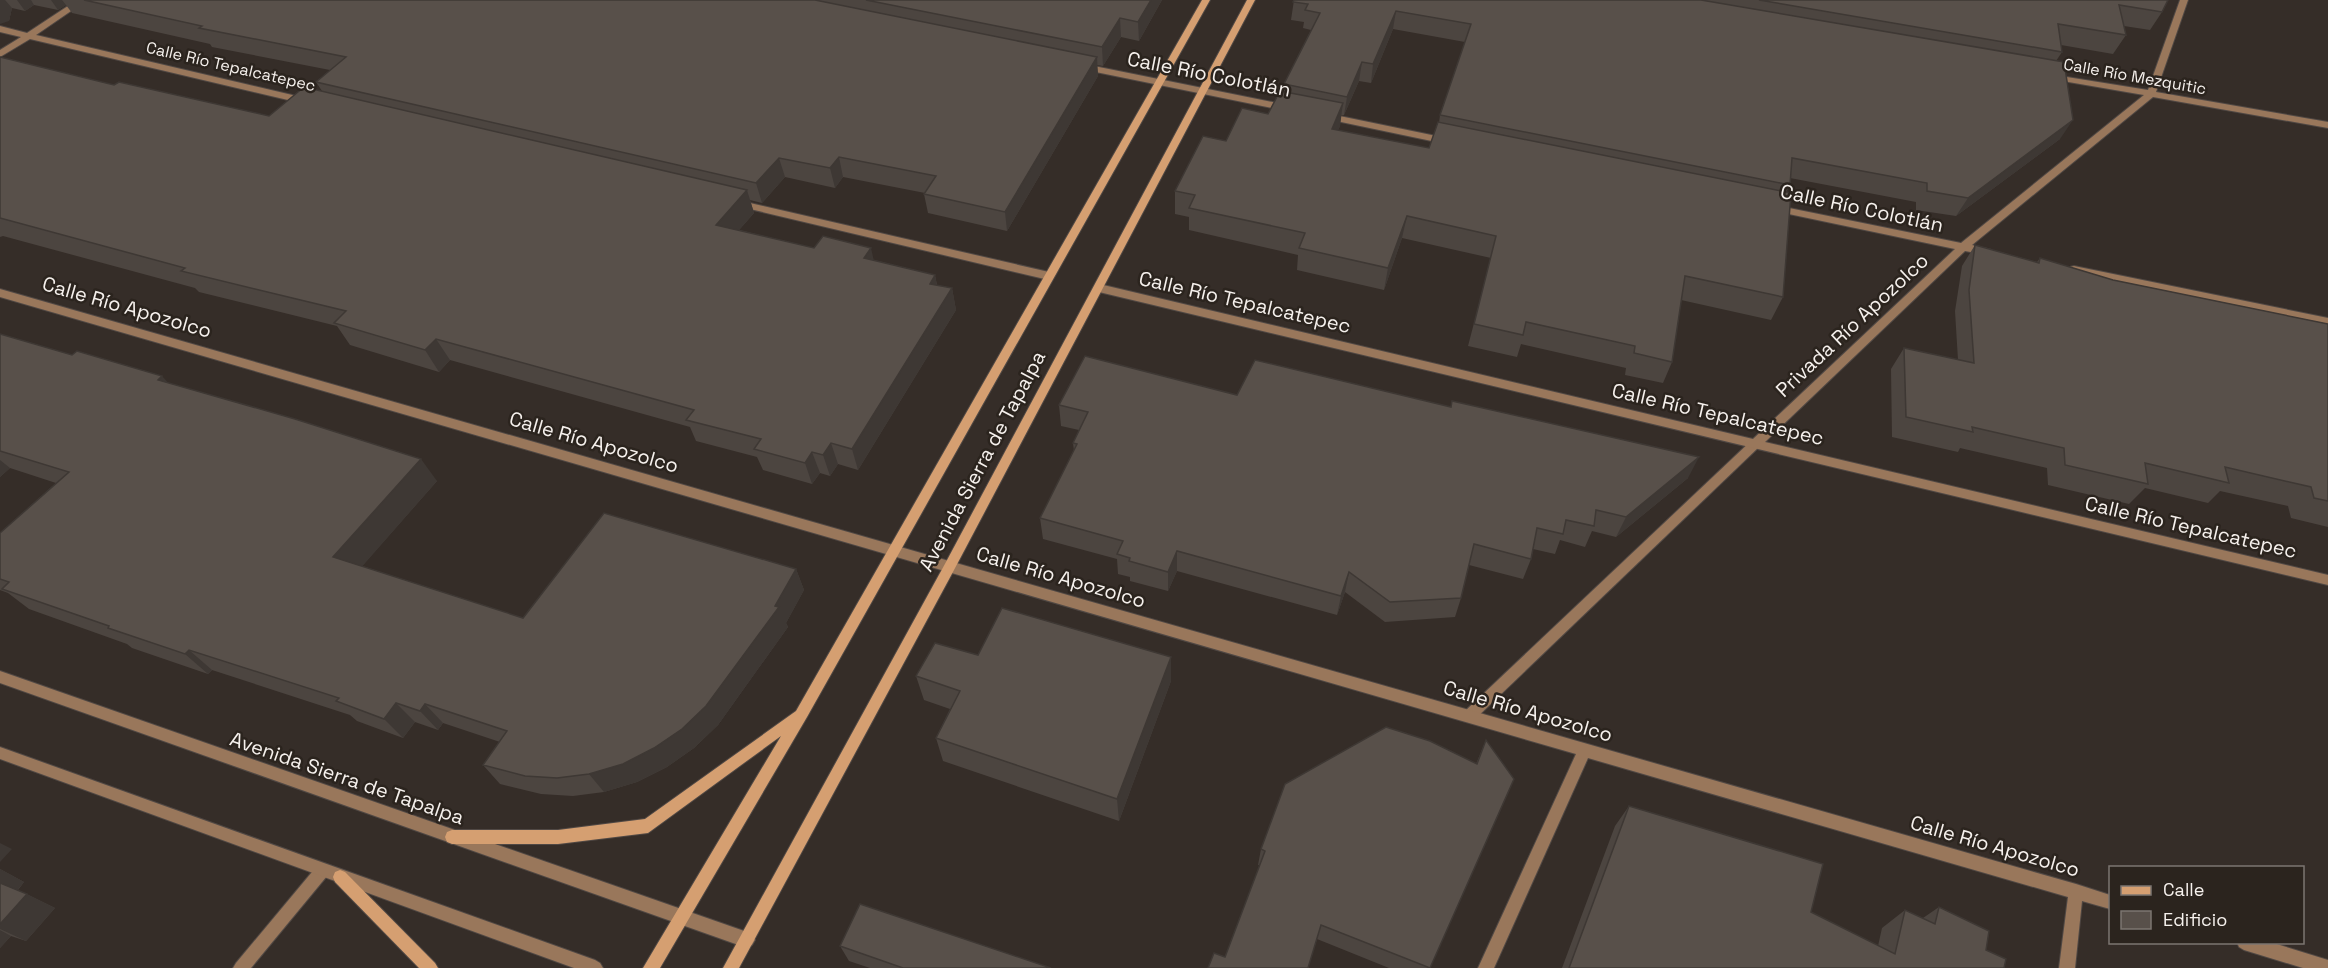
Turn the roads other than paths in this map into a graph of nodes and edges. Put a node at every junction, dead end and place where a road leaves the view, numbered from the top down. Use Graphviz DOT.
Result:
graph roads {
  1 [pos="83,0"];
  2 [pos="1206,0"];
  3 [pos="1251,0"];
  4 [pos="2184,0"];
  5 [pos="0,29"];
  6 [pos="29,35"];
  7 [pos="0,54"];
  8 [pos="1078,66"];
  9 [pos="2035,73"];
  10 [pos="1160,82"];
  11 [pos="1203,91"];
  12 [pos="2151,94"];
  13 [pos="319,104"];
  14 [pos="1297,110"];
  15 [pos="1308,113"];
  16 [pos="2328,125"];
  17 [pos="1460,144"];
  18 [pos="725,200"];
  19 [pos="1764,206"];
  20 [pos="1963,247"];
  21 [pos="1997,254"];
  22 [pos="2066,268"];
  23 [pos="1049,276"];
  24 [pos="1099,288"];
  25 [pos="0,292"];
  26 [pos="2328,321"];
  27 [pos="1755,442"];
  28 [pos="894,550"];
  29 [pos="950,566"];
  30 [pos="2328,580"];
  31 [pos="0,677"];
  32 [pos="802,713"];
  33 [pos="1469,716"];
  34 [pos="1585,750"];
  35 [pos="0,753"];
  36 [pos="452,837"];
  37 [pos="322,871"];
  38 [pos="340,877"];
  39 [pos="2076,891"];
  40 [pos="2109,902"];
  41 [pos="681,918"];
  42 [pos="747,940"];
  43 [pos="2250,944"];
  44 [pos="241,968"];
  45 [pos="430,968"];
  46 [pos="595,968"];
  47 [pos="651,968"];
  48 [pos="731,968"];
  49 [pos="1486,968"];
  50 [pos="2067,968"];
  51 [pos="2328,968"];
  1 -- 6 [label="street"];
  2 -- 10 [label="main road, Avenida Sierra de Tapalpa"];
  3 -- 11 [label="main road, Avenida Sierra de Tapalpa"];
  4 -- 12 [label="street"];
  5 -- 6 [label="street, Calle Río Tepalcatepec"];
  6 -- 7 [label="street"];
  6 -- 13 [label="street, Calle Río Tepalcatepec"];
  8 -- 10 [label="street, Calle Río Colotlán"];
  9 -- 12 [label="street, Calle Río Mezquitic"];
  10 -- 11 [label="street, Calle Río Colotlán"];
  10 -- 23 [label="main road, Avenida Sierra de Tapalpa"];
  11 -- 14 [label="street, Calle Río Colotlán"];
  11 -- 24 [label="main road, Avenida Sierra de Tapalpa"];
  12 -- 16 [label="street, Calle Río Mezquitic"];
  12 -- 20 [label="street, Privada Río Apozolco"];
  15 -- 17 [label="street, Calle Río Colotlán"];
  18 -- 23 [label="street"];
  19 -- 20 [label="street, Calle Río Colotlán"];
  20 -- 21 [label="street, Calle Río Colotlán"];
  20 -- 27 [label="street, Privada Río Apozolco"];
  22 -- 26 [label="street"];
  23 -- 28 [label="main road, Avenida Sierra de Tapalpa"];
  24 -- 27 [label="street, Calle Río Tepalcatepec"];
  24 -- 29 [label="main road, Avenida Sierra de Tapalpa"];
  25 -- 28 [label="street, Calle Río Apozolco"];
  27 -- 30 [label="street, Calle Río Tepalcatepec"];
  27 -- 33 [label="street, Privada Río Apozolco"];
  28 -- 29 [label="street, Calle Río Apozolco"];
  28 -- 32 [label="main road, Avenida Sierra de Tapalpa"];
  29 -- 33 [label="street, Calle Río Apozolco"];
  29 -- 42 [label="main road, Avenida Sierra de Tapalpa"];
  31 -- 36 [label="street, Avenida Sierra de Tapalpa"];
  32 -- 36 [label="main road"];
  32 -- 41 [label="main road, Avenida Sierra de Tapalpa"];
  33 -- 34 [label="street, Calle Río Apozolco"];
  34 -- 39 [label="street, Calle Río Apozolco"];
  34 -- 49 [label="street"];
  35 -- 37 [label="street"];
  36 -- 41 [label="street, Avenida Sierra de Tapalpa"];
  37 -- 38 [label="street"];
  37 -- 44 [label="street"];
  38 -- 45 [label="main road"];
  38 -- 46 [label="street"];
  39 -- 40 [label="street, Calle Río Apozolco"];
  39 -- 50 [label="street"];
  41 -- 42 [label="street, Avenida Sierra de Tapalpa"];
  41 -- 47 [label="main road, Avenida Sierra de Tapalpa"];
  42 -- 48 [label="main road, Avenida Sierra de Tapalpa"];
  43 -- 51 [label="street"];
}
